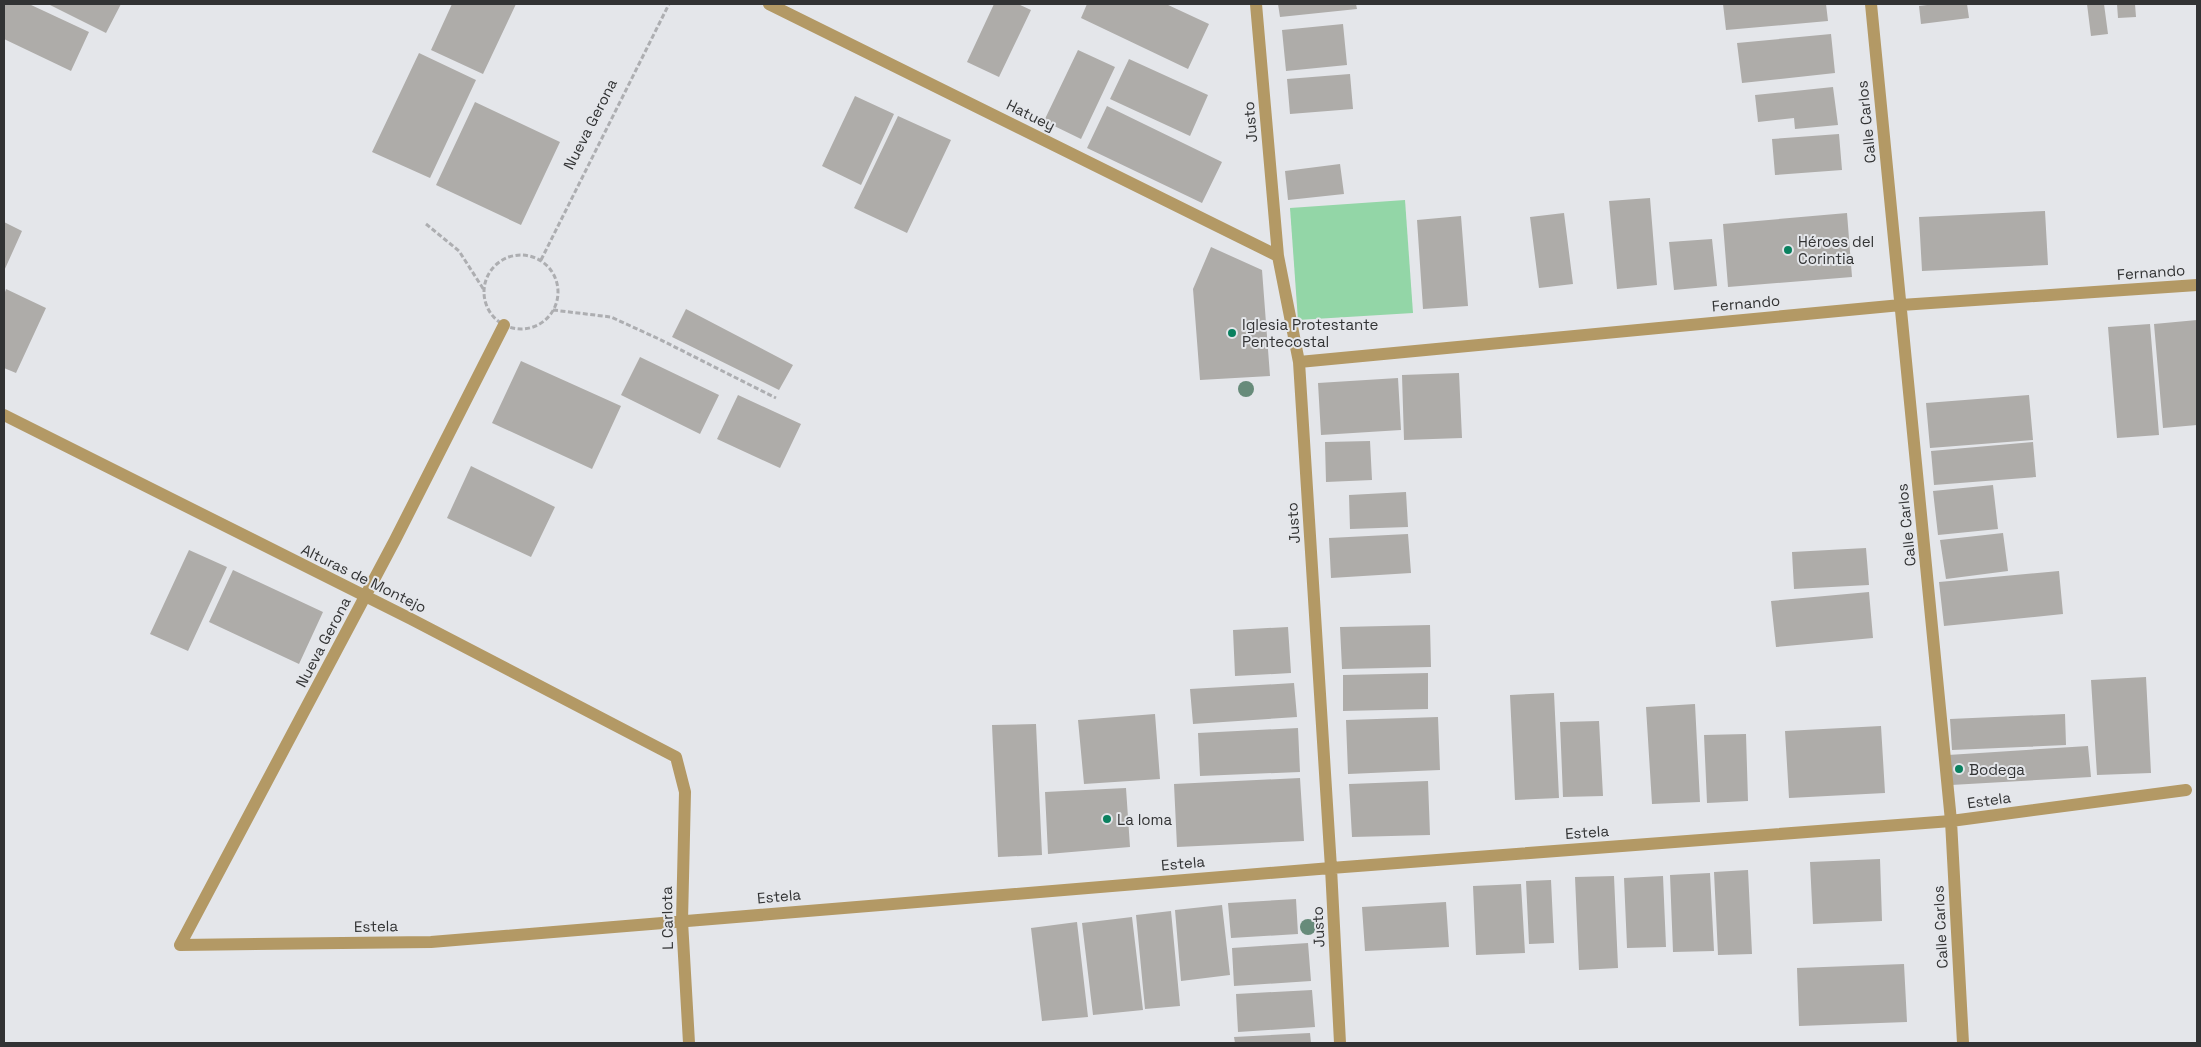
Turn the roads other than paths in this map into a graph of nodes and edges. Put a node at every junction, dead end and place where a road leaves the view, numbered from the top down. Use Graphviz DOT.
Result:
graph roads {
  1 [pos="769,4"];
  2 [pos="1256,4"];
  3 [pos="1871,4"];
  4 [pos="1278,256"];
  5 [pos="2197,285"];
  6 [pos="1901,305"];
  7 [pos="504,325"];
  8 [pos="1299,362"];
  9 [pos="4,415"];
  10 [pos="365,597"];
  11 [pos="2186,790"];
  12 [pos="685,792"];
  13 [pos="1951,821"];
  14 [pos="1332,868"];
  15 [pos="682,921"];
  16 [pos="180,945"];
  17 [pos="689,1043"];
  18 [pos="1340,1043"];
  19 [pos="1963,1043"];
  1 -- 4 [label="street, Hatuey"];
  2 -- 4 [label="street, Justo"];
  3 -- 6 [label="street, Calle Carlos"];
  4 -- 8 [label="street, Justo"];
  5 -- 6 [label="street, Fernando"];
  6 -- 8 [label="street, Fernando"];
  6 -- 13 [label="street, Calle Carlos"];
  7 -- 10 [label="street, Nueva Gerona"];
  8 -- 14 [label="street, Justo"];
  9 -- 10 [label="street, Alturas de Montejo"];
  10 -- 12 [label="street, Alturas de Montejo"];
  10 -- 16 [label="street, Nueva Gerona"];
  11 -- 13 [label="street, Estela"];
  12 -- 15 [label="street, L Carlota"];
  13 -- 14 [label="street, Estela"];
  13 -- 19 [label="street, Calle Carlos"];
  14 -- 15 [label="street, Estela"];
  14 -- 18 [label="street, Justo"];
  15 -- 16 [label="street, Estela"];
  15 -- 17 [label="street, L Carlota"];
}
